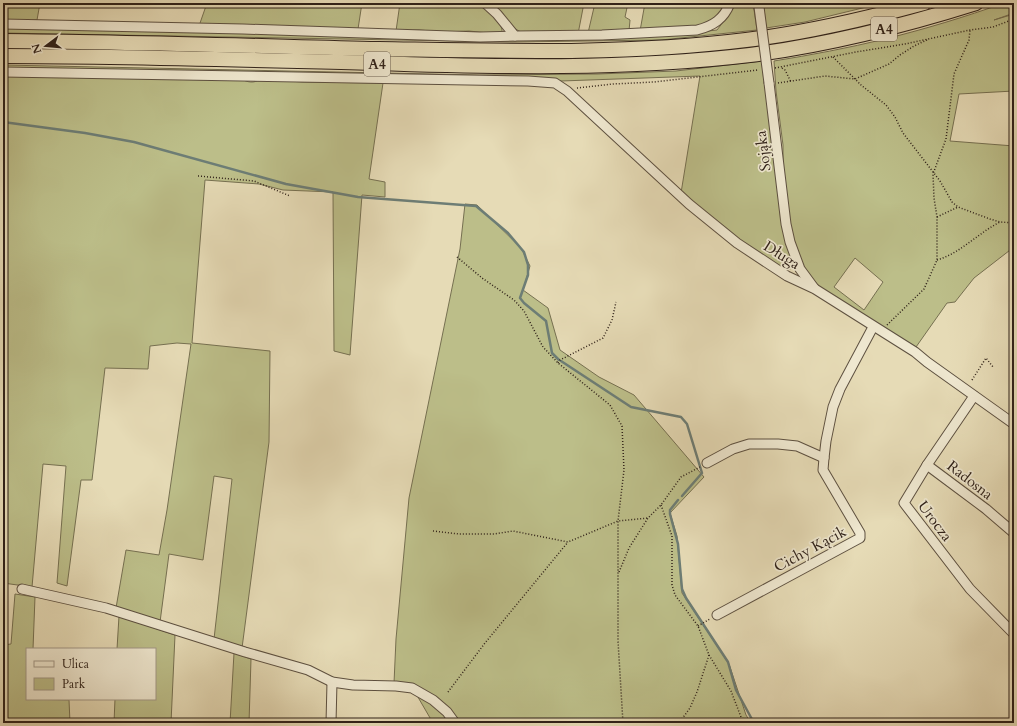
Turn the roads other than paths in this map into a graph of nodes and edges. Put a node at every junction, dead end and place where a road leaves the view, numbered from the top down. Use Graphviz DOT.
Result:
graph roads {
  1 [pos="485,3"];
  2 [pos="730,3"];
  3 [pos="924,3"];
  4 [pos="976,3"];
  5 [pos="759,5"];
  6 [pos="3,24"];
  7 [pos="515,36"];
  8 [pos="3,41"];
  9 [pos="3,56"];
  10 [pos="3,72"];
  11 [pos="800,269"];
  12 [pos="787,276"];
  13 [pos="815,289"];
  14 [pos="877,329"];
  15 [pos="974,396"];
  16 [pos="1014,424"];
  17 [pos="824,458"];
  18 [pos="927,464"];
  19 [pos="703,465"];
  20 [pos="1014,533"];
  21 [pos="22,589"];
  22 [pos="717,615"];
  23 [pos="1014,634"];
  24 [pos="332,682"];
  25 [pos="331,723"];
  26 [pos="455,723"];
  1 -- 7 [label="street"];
  2 -- 7 [label="street"];
  3 -- 8 [label="highway, A4"];
  4 -- 9 [label="highway, A4"];
  5 -- 11 [label="street, Sojąka, bridge"];
  6 -- 7 [label="street"];
  10 -- 12 [label="street, Długa"];
  11 -- 12 [label="street"];
  11 -- 13 [label="street, Sojąka"];
  12 -- 13 [label="street, Długa"];
  13 -- 14 [label="street, Długa"];
  14 -- 15 [label="street, Długa"];
  14 -- 17 [label="street, Cichy Kącik"];
  15 -- 16 [label="street, Długa"];
  15 -- 18 [label="street, Urocza"];
  17 -- 19 [label="street"];
  17 -- 22 [label="street, Cichy Kącik"];
  18 -- 20 [label="street, Radosna"];
  18 -- 23 [label="street, Urocza"];
  21 -- 24 [label="street"];
  24 -- 25 [label="street"];
  24 -- 26 [label="street"];
}
